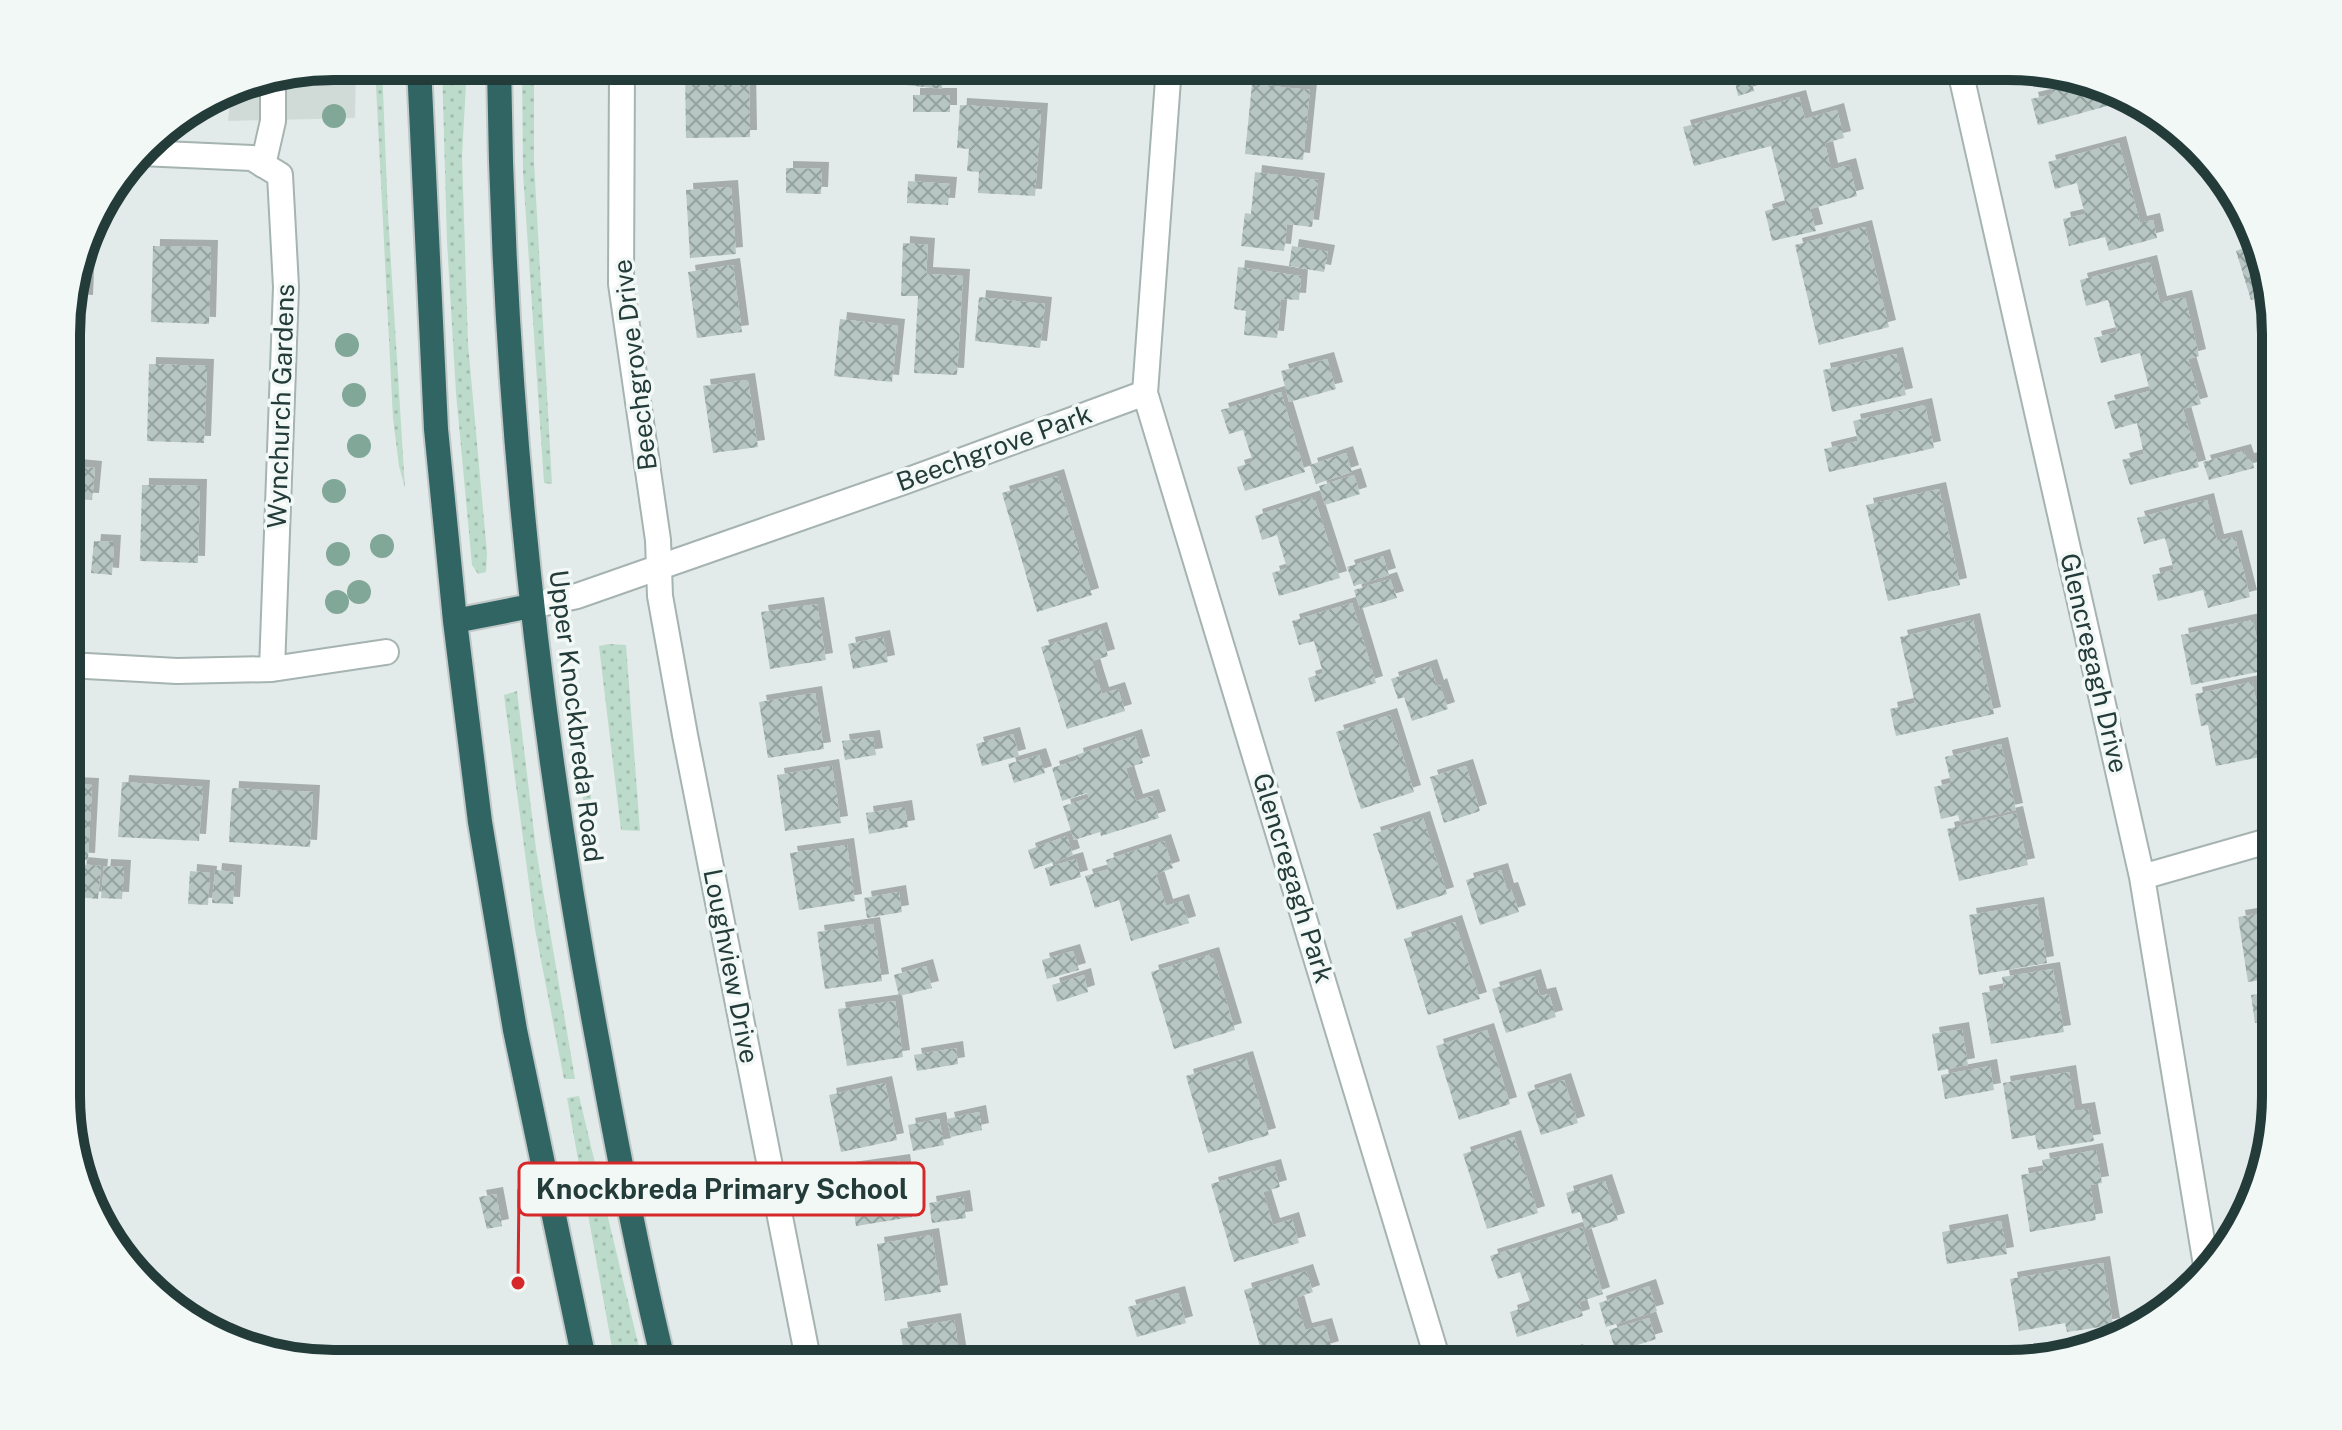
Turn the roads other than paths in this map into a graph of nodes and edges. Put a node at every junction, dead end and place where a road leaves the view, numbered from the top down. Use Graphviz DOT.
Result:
graph roads {
  1 [pos="420,80"];
  2 [pos="499,80"];
  3 [pos="622,80"];
  4 [pos="1168,80"];
  5 [pos="1962,80"];
  6 [pos="273,88"];
  7 [pos="156,154"];
  8 [pos="258,161"];
  9 [pos="1145,393"];
  10 [pos="659,567"];
  11 [pos="531,606"];
  12 [pos="455,621"];
  13 [pos="386,652"];
  14 [pos="80,666"];
  15 [pos="272,669"];
  16 [pos="2261,843"];
  17 [pos="2142,877"];
  18 [pos="2205,1257"];
  19 [pos="1435,1349"];
  20 [pos="582,1350"];
  21 [pos="661,1350"];
  22 [pos="806,1350"];
  1 -- 12 [label="highway"];
  2 -- 11 [label="highway, Upper Knockbreda Road"];
  3 -- 10 [label="street, Beechgrove Drive"];
  4 -- 9 [label="street"];
  5 -- 17 [label="street, Glencregagh Drive"];
  6 -- 8 [label="street"];
  7 -- 8 [label="street"];
  8 -- 15 [label="street, Wynchurch Gardens"];
  9 -- 10 [label="street, Beechgrove Park"];
  9 -- 19 [label="street, Glencregagh Park"];
  10 -- 11 [label="street, Beechgrove Park"];
  10 -- 22 [label="street, Loughview Drive"];
  11 -- 12 [label="highway"];
  11 -- 21 [label="highway, Upper Knockbreda Road"];
  12 -- 20 [label="highway"];
  13 -- 15 [label="street"];
  14 -- 15 [label="street"];
  16 -- 17 [label="street"];
  17 -- 18 [label="street, Glencregagh Drive"];
}
